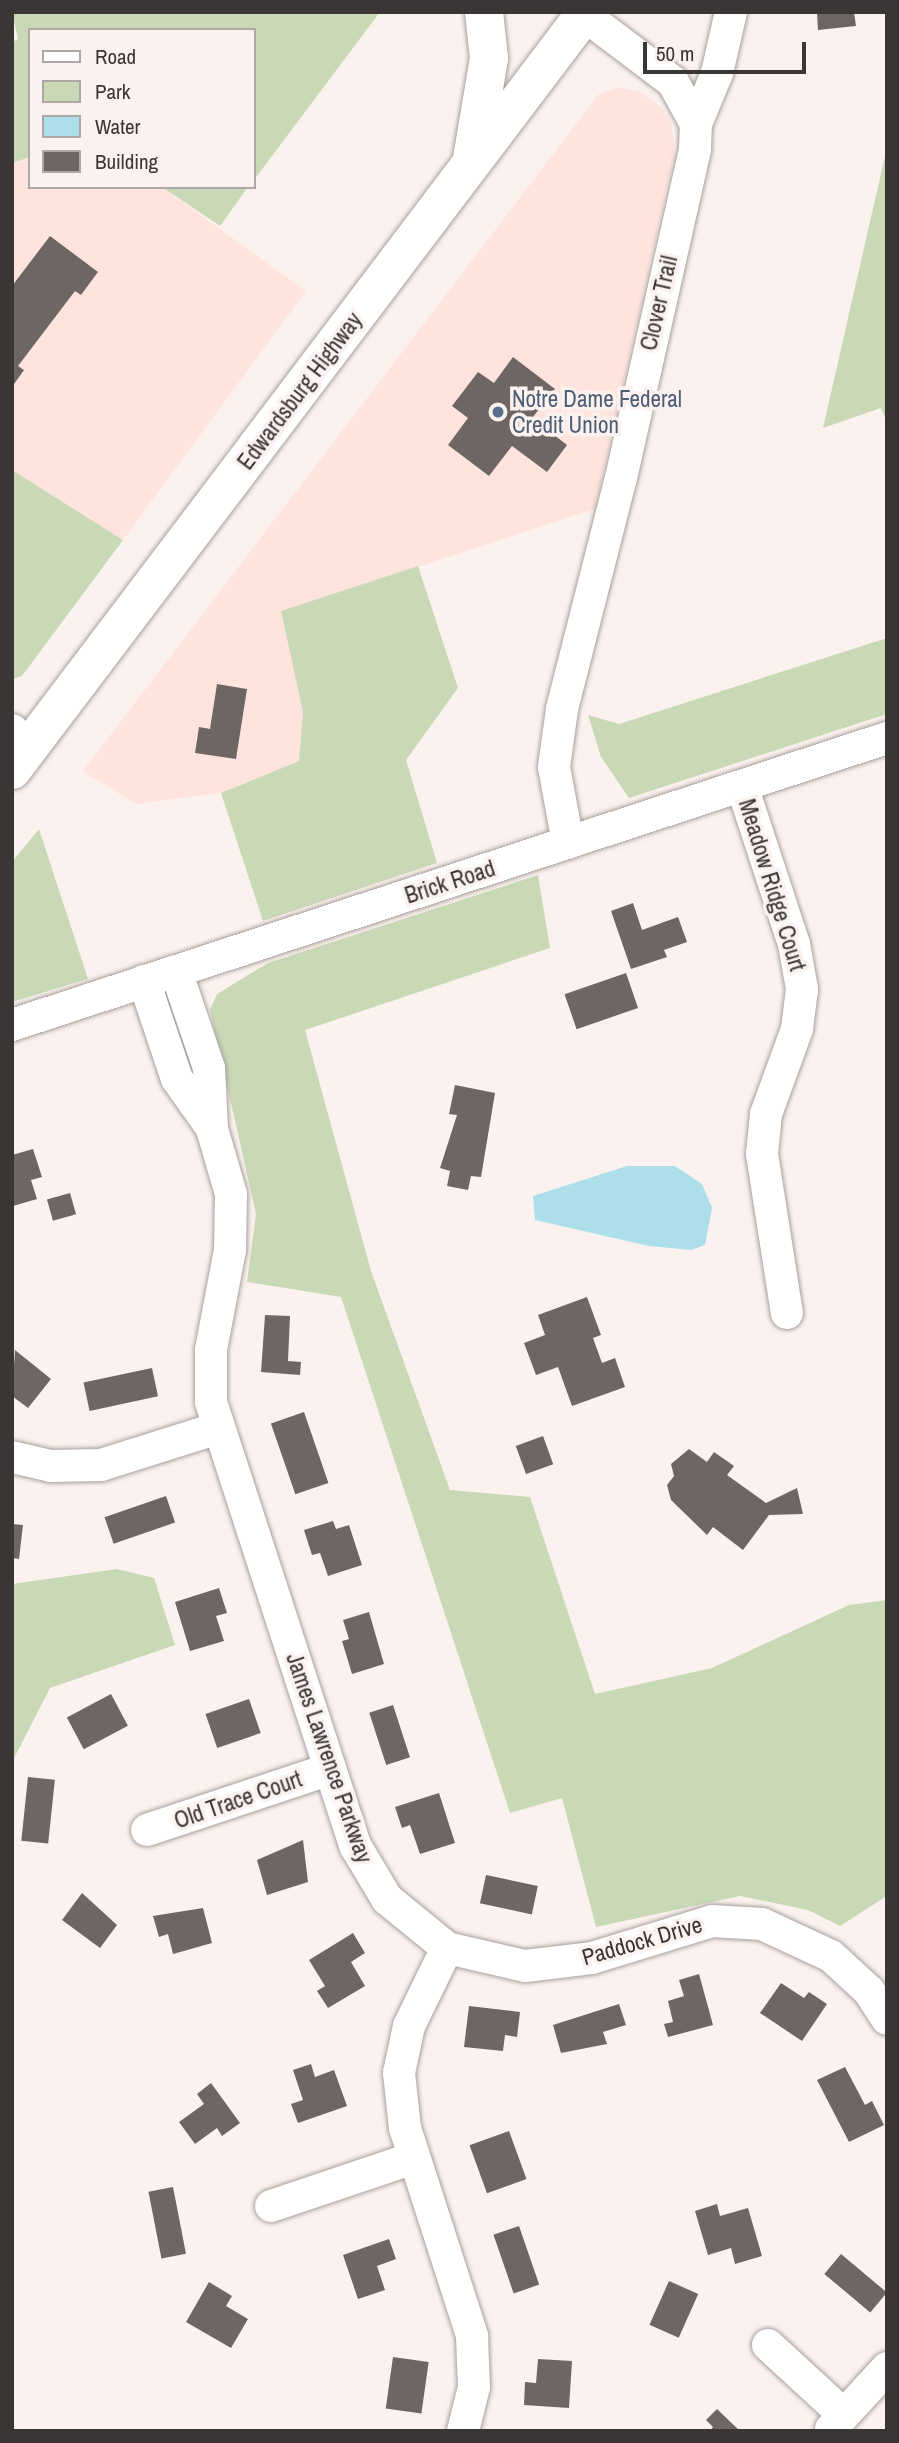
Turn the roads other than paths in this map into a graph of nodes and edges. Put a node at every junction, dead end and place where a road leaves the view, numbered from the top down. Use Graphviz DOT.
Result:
graph roads {
  1 [pos="484,12"];
  2 [pos="731,12"];
  3 [pos="583,13"];
  4 [pos="696,124"];
  5 [pos="471,164"];
  6 [pos="887,738"];
  7 [pos="17,750"];
  8 [pos="742,786"];
  9 [pos="568,844"];
  10 [pos="176,971"];
  11 [pos="144,981"];
  12 [pos="12,1025"];
  13 [pos="212,1129"];
  14 [pos="787,1312"];
  15 [pos="218,1428"];
  16 [pos="12,1457"];
  17 [pos="330,1769"];
  18 [pos="147,1830"];
  19 [pos="447,1948"];
  20 [pos="887,2020"];
  21 [pos="414,2158"];
  22 [pos="271,2206"];
  23 [pos="768,2345"];
  24 [pos="887,2368"];
  25 [pos="836,2423"];
  26 [pos="463,2431"];
  1 -- 5 [label="main road"];
  2 -- 4 [label="street, Clover Trail"];
  3 -- 4 [label="street"];
  3 -- 5 [label="main road, Edwardsburg Highway"];
  4 -- 9 [label="street, Clover Trail"];
  5 -- 7 [label="main road, Edwardsburg Highway"];
  6 -- 8 [label="street, Brick Road"];
  8 -- 9 [label="street, Brick Road"];
  8 -- 14 [label="street, Meadow Ridge Court"];
  9 -- 10 [label="street, Brick Road"];
  10 -- 11 [label="street, Brick Road"];
  10 -- 13 [label="street, James Lawrence Parkway"];
  11 -- 12 [label="street, Brick Road"];
  11 -- 13 [label="street, James Lawrence Parkway"];
  13 -- 15 [label="street, James Lawrence Parkway"];
  15 -- 16 [label="street"];
  15 -- 17 [label="street, James Lawrence Parkway"];
  17 -- 18 [label="street, Old Trace Court"];
  17 -- 19 [label="street, James Lawrence Parkway"];
  19 -- 20 [label="street, Paddock Drive"];
  19 -- 21 [label="street"];
  21 -- 22 [label="street"];
  21 -- 26 [label="street"];
  23 -- 25 [label="street"];
  24 -- 25 [label="street"];
}
